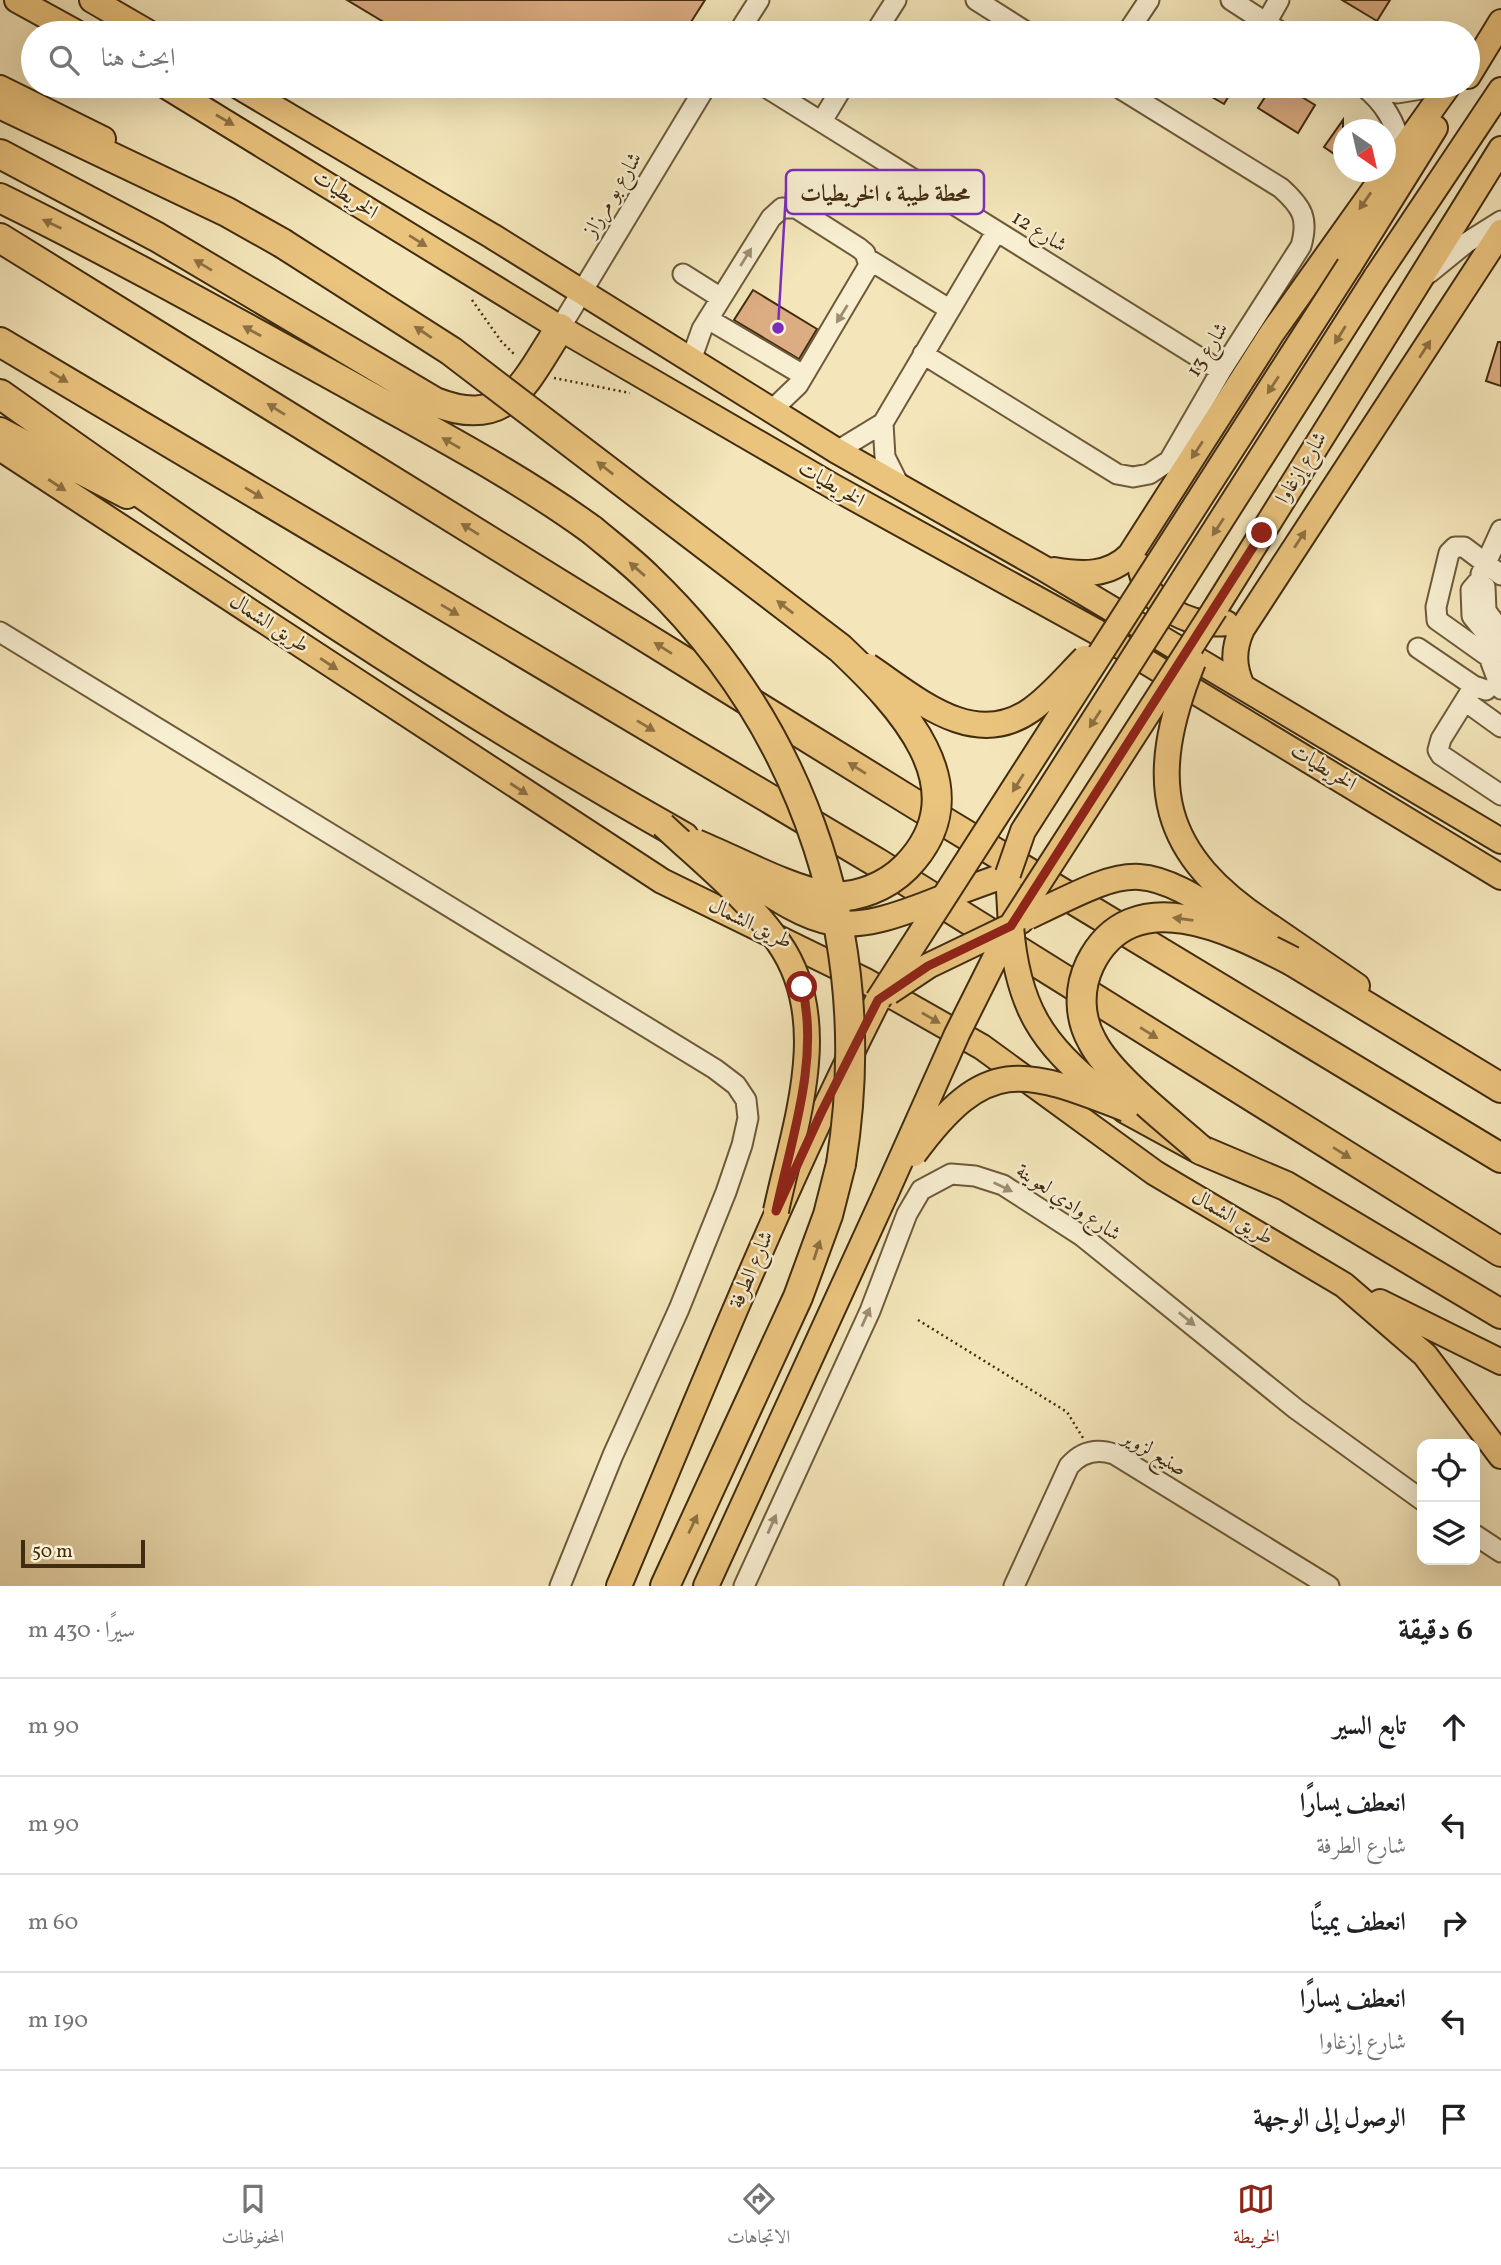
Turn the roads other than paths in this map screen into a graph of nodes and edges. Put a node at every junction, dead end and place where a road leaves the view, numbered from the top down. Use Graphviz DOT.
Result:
graph roads {
  1 [pos="17,0"];
  2 [pos="92,0"];
  3 [pos="759,0"];
  4 [pos="896,0"];
  5 [pos="976,0"];
  6 [pos="1149,0"];
  7 [pos="1231,0"];
  8 [pos="1279,0"];
  9 [pos="55,21"];
  10 [pos="128,21"];
  11 [pos="746,21"];
  12 [pos="883,21"];
  13 [pos="1009,21"];
  14 [pos="1135,21"];
  15 [pos="1263,21"];
  16 [pos="1275,21"];
  17 [pos="1499,26"];
  18 [pos="1480,48"];
  19 [pos="1480,57"];
  20 [pos="0,88"];
  21 [pos="1501,90"];
  22 [pos="186,98"];
  23 [pos="258,98"];
  24 [pos="699,98"];
  25 [pos="784,98"];
  26 [pos="836,98"];
  27 [pos="1135,98"];
  28 [pos="1375,98"];
  29 [pos="1439,98"];
  30 [pos="1454,98"];
  31 [pos="0,104"];
  32 [pos="822,121"];
  33 [pos="1402,149"];
  34 [pos="1501,149"];
  35 [pos="0,154"];
  36 [pos="0,198"];
  37 [pos="227,212"];
  38 [pos="1501,221"];
  39 [pos="996,232"];
  40 [pos="1501,232"];
  41 [pos="0,238"];
  42 [pos="868,259"];
  43 [pos="683,274"];
  44 [pos="582,292"];
  45 [pos="1411,292"];
  46 [pos="721,298"];
  47 [pos="949,309"];
  48 [pos="708,319"];
  49 [pos="561,328"];
  50 [pos="0,342"];
  51 [pos="923,354"];
  52 [pos="691,360"];
  53 [pos="1221,371"];
  54 [pos="803,375"];
  55 [pos="0,394"];
  56 [pos="773,409"];
  57 [pos="883,423"];
  58 [pos="0,430"];
  59 [pos="0,448"];
  60 [pos="837,451"];
  61 [pos="900,487"];
  62 [pos="1501,530"];
  63 [pos="201,537"];
  64 [pos="1141,538"];
  65 [pos="1044,568"];
  66 [pos="1493,569"];
  67 [pos="1477,583"];
  68 [pos="1215,609"];
  69 [pos="1253,611"];
  70 [pos="1120,622"];
  71 [pos="1501,631"];
  72 [pos="0,632"];
  73 [pos="840,648"];
  74 [pos="1418,648"];
  75 [pos="1501,652"];
  76 [pos="1242,686"];
  77 [pos="1501,689"];
  78 [pos="1470,694"];
  79 [pos="1501,727"];
  80 [pos="1498,787"];
  81 [pos="1088,808"];
  82 [pos="663,825"];
  83 [pos="1501,841"];
  84 [pos="696,844"];
  85 [pos="1008,874"];
  86 [pos="1501,877"];
  87 [pos="942,898"];
  88 [pos="1011,926"];
  89 [pos="1292,961"];
  90 [pos="878,1000"];
  91 [pos="1371,1003"];
  92 [pos="1501,1088"];
  93 [pos="1126,1109"];
  94 [pos="1201,1150"];
  95 [pos="1501,1158"];
  96 [pos="885,1195"];
  97 [pos="776,1211"];
  98 [pos="1501,1251"];
  99 [pos="1344,1285"];
  100 [pos="1501,1314"];
  101 [pos="1501,1362"];
  102 [pos="1501,1456"];
  103 [pos="1417,1496"];
  104 [pos="1480,1538"];
  105 [pos="1501,1552"];
  106 [pos="560,1586"];
  107 [pos="619,1586"];
  108 [pos="664,1586"];
  109 [pos="706,1586"];
  110 [pos="744,1586"];
  111 [pos="1014,1586"];
  112 [pos="1329,1586"];
  1 -- 9 [label="main road"];
  2 -- 10 [label="main road"];
  3 -- 11 [label="street"];
  4 -- 12 [label="street"];
  5 -- 13 [label="street"];
  6 -- 14 [label="street"];
  7 -- 15 [label="street"];
  8 -- 16 [label="street"];
  17 -- 18 [label="main road"];
  17 -- 19 [label="main road"];
  20 -- 37 [label="main road"];
  21 -- 85 [label="main road, one-way, bridge"];
  22 -- 49 [label="main road, الخريطيات, one-way"];
  23 -- 44 [label="main road, الخريطيات"];
  24 -- 44 [label="street, شارع بو مرزاز"];
  25 -- 32 [label="street, شارع 12"];
  26 -- 32 [label="street"];
  27 -- 53 [label="street, شارع 13"];
  28 -- 33 [label="street"];
  29 -- 33 [label="main road"];
  30 -- 70 [label="main road, one-way, bridge"];
  31 -- 37 [label="highway"];
  32 -- 39 [label="street, شارع 12"];
  33 -- 64 [label="main road, one-way"];
  34 -- 45 [label="main road, شارع إزغاوا"];
  49 -- 35 [label="highway, one-way"];
  108 -- 36 [label="highway, one-way, bridge"];
  73 -- 37 [label="highway, one-way, bridge"];
  38 -- 45 [label="street"];
  39 -- 47 [label="street, الخريطيات"];
  39 -- 53 [label="street, شارع 12"];
  69 -- 40 [label="main road, one-way"];
  95 -- 41 [label="highway, one-way"];
  46 -- 42 [label="street, one-way"];
  42 -- 47 [label="street"];
  42 -- 54 [label="street, one-way"];
  43 -- 46 [label="street"];
  44 -- 49 [label="street, شارع بو مرزاز"];
  44 -- 52 [label="main road, الخريطيات"];
  45 -- 68 [label="main road, شارع إزغاوا"];
  46 -- 48 [label="street"];
  47 -- 51 [label="street, الخريطيات"];
  48 -- 52 [label="street"];
  48 -- 54 [label="street"];
  49 -- 86 [label="main road, الخريطيات"];
  50 -- 98 [label="highway, one-way"];
  51 -- 53 [label="street, شارع 13"];
  51 -- 57 [label="street, الخريطيات"];
  52 -- 56 [label="main road, الخريطيات"];
  54 -- 56 [label="street"];
  55 -- 63 [label="highway"];
  56 -- 60 [label="main road, الخريطيات"];
  57 -- 60 [label="street, الخريطيات"];
  57 -- 61 [label="street, الخريطيات"];
  58 -- 63 [label="main road"];
  59 -- 99 [label="main road, طريق الشمال, one-way"];
  60 -- 61 [label="main road, الخريطيات"];
  61 -- 65 [label="main road, الخريطيات"];
  62 -- 66 [label="street"];
  63 -- 82 [label="highway"];
  64 -- 65 [label="main road"];
  64 -- 69 [label="main road"];
  65 -- 76 [label="main road, الخريطيات"];
  66 -- 67 [label="street"];
  66 -- 77 [label="street"];
  67 -- 71 [label="street"];
  67 -- 75 [label="street"];
  68 -- 81 [label="main road, شارع إزغاوا, bridge"];
  68 -- 91 [label="main road, bridge"];
  69 -- 76 [label="main road"];
  70 -- 73 [label="main road, bridge"];
  70 -- 87 [label="main road, شارع الطرفة, one-way, bridge"];
  72 -- 106 [label="street"];
  73 -- 84 [label="highway, bridge"];
  74 -- 78 [label="street"];
  76 -- 83 [label="main road, الخريطيات"];
  77 -- 78 [label="street"];
  78 -- 79 [label="street"];
  78 -- 80 [label="street"];
  81 -- 85 [label="main road, bridge"];
  81 -- 88 [label="main road, شارع إزغاوا, bridge"];
  82 -- 84 [label="highway, bridge"];
  82 -- 97 [label="main road, bridge"];
  84 -- 87 [label="main road, bridge"];
  85 -- 87 [label="main road"];
  85 -- 88 [label="main road"];
  87 -- 90 [label="main road, شارع الطرفة, bridge"];
  88 -- 89 [label="main road, bridge"];
  88 -- 90 [label="main road, bridge"];
  88 -- 93 [label="main road, bridge"];
  88 -- 96 [label="main road, bridge"];
  89 -- 91 [label="highway"];
  89 -- 94 [label="highway, one-way, bridge"];
  90 -- 97 [label="main road, شارع الطرفة, bridge"];
  91 -- 92 [label="highway"];
  93 -- 94 [label="highway, bridge"];
  93 -- 96 [label="main road, bridge"];
  94 -- 100 [label="highway"];
  96 -- 109 [label="main road"];
  97 -- 107 [label="main road, شارع الطرفة"];
  99 -- 101 [label="main road"];
  99 -- 102 [label="main road, طريق الشمال"];
  110 -- 103 [label="street, شارع وادي لعوينة, one-way"];
  104 -- 105 [label="street"];
  111 -- 112 [label="street, صنيع لزوير"];
}
